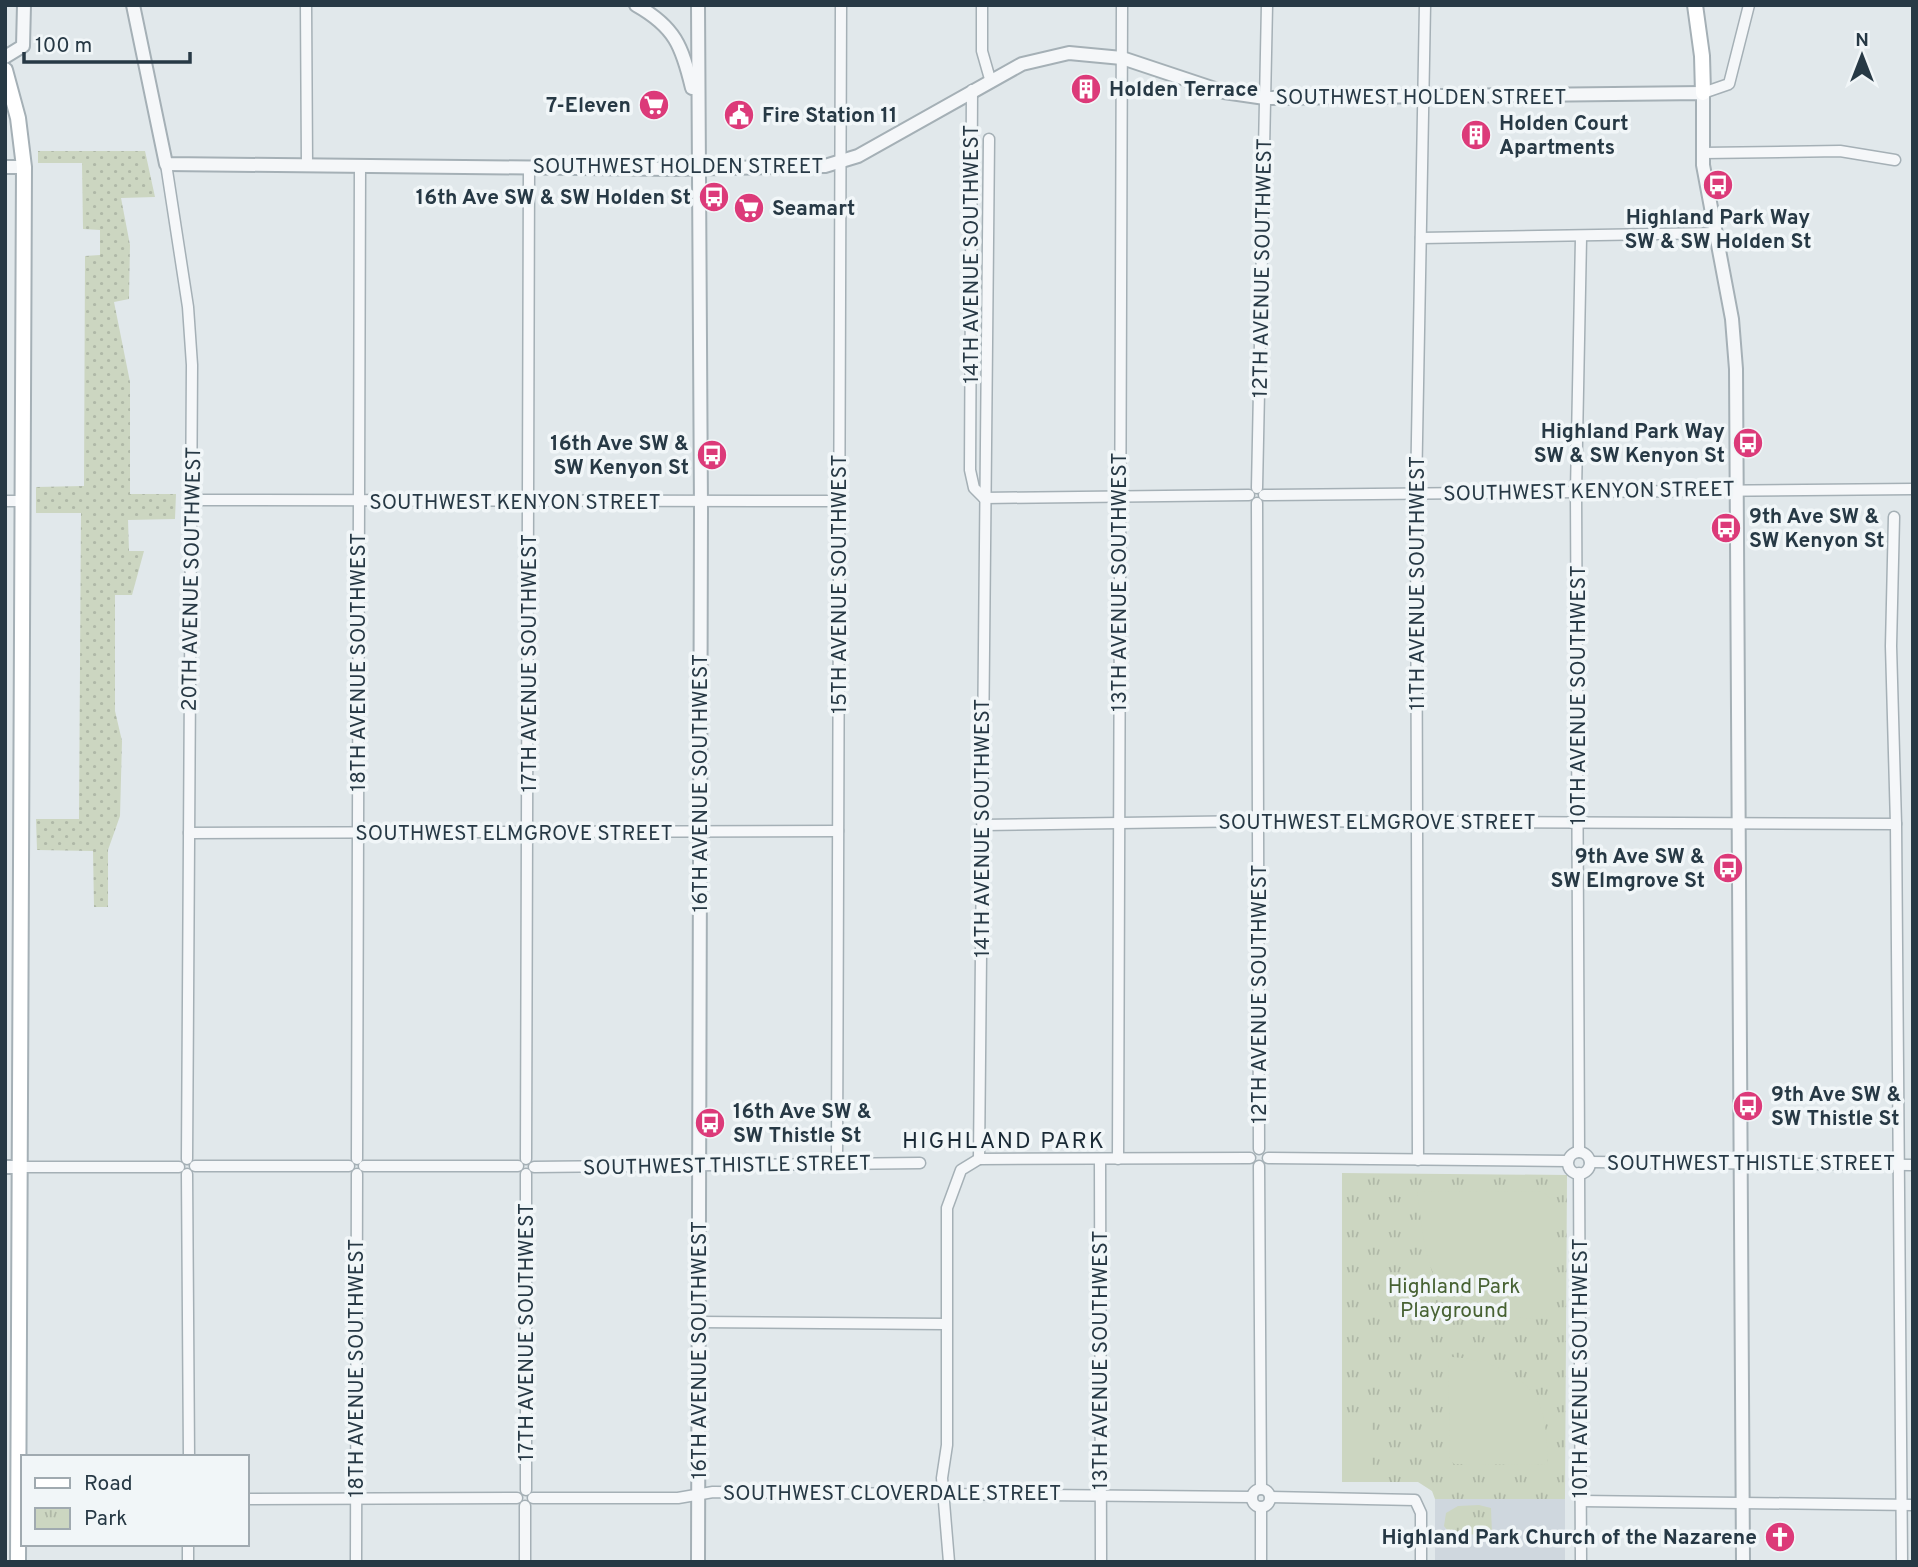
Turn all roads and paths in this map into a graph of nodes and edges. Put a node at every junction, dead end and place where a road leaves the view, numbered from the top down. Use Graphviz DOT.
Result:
graph roads {
  1 [pos="24,5"];
  2 [pos="133,5"];
  3 [pos="306,5"];
  4 [pos="636,5"];
  5 [pos="698,5"];
  6 [pos="841,5"];
  7 [pos="982,5"];
  8 [pos="1122,5"];
  9 [pos="1267,5"];
  10 [pos="1425,5"];
  11 [pos="1695,5"];
  12 [pos="1749,5"];
  13 [pos="5,57"];
  14 [pos="1122,58"];
  15 [pos="5,70"];
  16 [pos="990,79"];
  17 [pos="972,90"];
  18 [pos="1703,93"];
  19 [pos="1424,96"];
  20 [pos="1265,98"];
  21 [pos="697,106"];
  22 [pos="989,139"];
  23 [pos="1703,153"];
  24 [pos="1895,160"];
  25 [pos="166,164"];
  26 [pos="841,164"];
  27 [pos="307,165"];
  28 [pos="360,165"];
  29 [pos="5,167"];
  30 [pos="24,167"];
  31 [pos="529,167"];
  32 [pos="697,169"];
  33 [pos="1716,233"];
  34 [pos="1581,237"];
  35 [pos="1421,238"];
  36 [pos="1735,489"];
  37 [pos="1913,489"];
  38 [pos="1576,491"];
  39 [pos="1416,493"];
  40 [pos="1257,495"];
  41 [pos="1119,496"];
  42 [pos="984,498"];
  43 [pos="191,500"];
  44 [pos="5,501"];
  45 [pos="21,501"];
  46 [pos="358,501"];
  47 [pos="839,501"];
  48 [pos="529,502"];
  49 [pos="701,502"];
  50 [pos="1894,517"];
  51 [pos="1259,821"];
  52 [pos="1419,822"];
  53 [pos="1579,822"];
  54 [pos="1118,824"];
  55 [pos="1896,824"];
  56 [pos="983,825"];
  57 [pos="1739,825"];
  58 [pos="838,831"];
  59 [pos="189,833"];
  60 [pos="358,833"];
  61 [pos="528,833"];
  62 [pos="700,833"];
  63 [pos="1259,1149"];
  64 [pos="1579,1152"];
  65 [pos="1250,1158"];
  66 [pos="1268,1158"];
  67 [pos="979,1159"];
  68 [pos="1100,1159"];
  69 [pos="1118,1159"];
  70 [pos="1418,1160"];
  71 [pos="1568,1161"];
  72 [pos="1590,1162"];
  73 [pos="837,1163"];
  74 [pos="920,1163"];
  75 [pos="1741,1164"];
  76 [pos="1897,1164"];
  77 [pos="699,1165"];
  78 [pos="1913,1165"];
  79 [pos="187,1166"];
  80 [pos="357,1166"];
  81 [pos="526,1166"];
  82 [pos="1259,1166"];
  83 [pos="13,1167"];
  84 [pos="1579,1173"];
  85 [pos="699,1322"];
  86 [pos="945,1324"];
  87 [pos="189,1455"];
  88 [pos="1261,1489"];
  89 [pos="698,1494"];
  90 [pos="942,1494"];
  91 [pos="1100,1495"];
  92 [pos="1252,1497"];
  93 [pos="1270,1497"];
  94 [pos="525,1498"];
  95 [pos="15,1499"];
  96 [pos="248,1499"];
  97 [pos="356,1499"];
  98 [pos="1581,1501"];
  99 [pos="1743,1503"];
  100 [pos="1899,1504"];
  101 [pos="1913,1505"];
  102 [pos="1261,1507"];
  103 [pos="18,1562"];
  104 [pos="356,1562"];
  105 [pos="525,1562"];
  106 [pos="698,1562"];
  107 [pos="949,1562"];
  108 [pos="1101,1562"];
  109 [pos="1261,1562"];
  110 [pos="1421,1562"];
  111 [pos="1581,1562"];
  112 [pos="1743,1562"];
  113 [pos="1902,1562"];
  1 -- 13 [label="street"];
  2 -- 25 [label="street, 20TH AVENUE SOUTHWEST"];
  3 -- 27 [label="street"];
  4 -- 21 [label="street"];
  5 -- 21 [label="street, 16TH AVENUE SOUTHWEST"];
  6 -- 26 [label="street, 15TH AVENUE SOUTHWEST"];
  7 -- 16 [label="street"];
  8 -- 14 [label="street, 13TH AVENUE SOUTHWEST"];
  9 -- 20 [label="street, 12TH AVENUE SOUTHWEST"];
  10 -- 19 [label="street, 11TH AVENUE SOUTHWEST"];
  11 -- 18 [label="main road"];
  12 -- 18 [label="street"];
  14 -- 16 [label="street, SOUTHWEST HOLDEN STREET"];
  14 -- 20 [label="street, SOUTHWEST HOLDEN STREET"];
  14 -- 41 [label="street, 13TH AVENUE SOUTHWEST"];
  15 -- 30 [label="main road"];
  16 -- 17 [label="street, SOUTHWEST HOLDEN STREET"];
  17 -- 26 [label="street, SOUTHWEST HOLDEN STREET"];
  17 -- 42 [label="street, 14TH AVENUE SOUTHWEST"];
  18 -- 19 [label="street, SOUTHWEST HOLDEN STREET"];
  18 -- 23 [label="street"];
  19 -- 20 [label="street, SOUTHWEST HOLDEN STREET"];
  19 -- 35 [label="street, 11TH AVENUE SOUTHWEST"];
  20 -- 40 [label="street, 12TH AVENUE SOUTHWEST"];
  21 -- 32 [label="street, 16TH AVENUE SOUTHWEST"];
  22 -- 42 [label="street, 14TH AVENUE SOUTHWEST"];
  23 -- 24 [label="street"];
  23 -- 33 [label="street"];
  25 -- 27 [label="street, SOUTHWEST HOLDEN STREET"];
  25 -- 43 [label="street, 20TH AVENUE SOUTHWEST"];
  26 -- 32 [label="street, SOUTHWEST HOLDEN STREET"];
  26 -- 47 [label="street, 15TH AVENUE SOUTHWEST"];
  27 -- 28 [label="street, SOUTHWEST HOLDEN STREET"];
  28 -- 31 [label="street, SOUTHWEST HOLDEN STREET"];
  28 -- 46 [label="street, 18TH AVENUE SOUTHWEST"];
  29 -- 30 [label="street"];
  30 -- 45 [label="main road"];
  31 -- 32 [label="street, SOUTHWEST HOLDEN STREET"];
  31 -- 48 [label="street, 17TH AVENUE SOUTHWEST"];
  32 -- 49 [label="street, 16TH AVENUE SOUTHWEST"];
  33 -- 34 [label="street"];
  33 -- 36 [label="street"];
  34 -- 35 [label="street"];
  34 -- 38 [label="street, 10TH AVENUE SOUTHWEST"];
  35 -- 39 [label="street, 11TH AVENUE SOUTHWEST"];
  36 -- 37 [label="street, SOUTHWEST KENYON STREET"];
  36 -- 38 [label="street, SOUTHWEST KENYON STREET"];
  36 -- 57 [label="street"];
  38 -- 39 [label="street, SOUTHWEST KENYON STREET"];
  38 -- 53 [label="street, 10TH AVENUE SOUTHWEST"];
  39 -- 40 [label="street, SOUTHWEST KENYON STREET"];
  39 -- 52 [label="street, 11TH AVENUE SOUTHWEST"];
  40 -- 41 [label="street, SOUTHWEST KENYON STREET"];
  40 -- 51 [label="street, 12TH AVENUE SOUTHWEST"];
  41 -- 42 [label="street, SOUTHWEST KENYON STREET"];
  41 -- 54 [label="street, 13TH AVENUE SOUTHWEST"];
  42 -- 56 [label="street, 14TH AVENUE SOUTHWEST"];
  43 -- 46 [label="street, SOUTHWEST KENYON STREET"];
  43 -- 59 [label="street, 20TH AVENUE SOUTHWEST"];
  44 -- 45 [label="street"];
  45 -- 83 [label="main road"];
  46 -- 48 [label="street, SOUTHWEST KENYON STREET"];
  46 -- 60 [label="street, 18TH AVENUE SOUTHWEST"];
  47 -- 49 [label="street, SOUTHWEST KENYON STREET"];
  47 -- 58 [label="street, 15TH AVENUE SOUTHWEST"];
  48 -- 49 [label="street, SOUTHWEST KENYON STREET"];
  48 -- 61 [label="street, 17TH AVENUE SOUTHWEST"];
  49 -- 62 [label="street, 16TH AVENUE SOUTHWEST"];
  50 -- 55 [label="street"];
  51 -- 52 [label="street, SOUTHWEST ELMGROVE STREET"];
  51 -- 54 [label="street, SOUTHWEST ELMGROVE STREET"];
  51 -- 63 [label="street, 12TH AVENUE SOUTHWEST"];
  52 -- 53 [label="street, SOUTHWEST ELMGROVE STREET"];
  52 -- 70 [label="street, 11TH AVENUE SOUTHWEST"];
  53 -- 57 [label="street, SOUTHWEST ELMGROVE STREET"];
  53 -- 64 [label="street, 10TH AVENUE SOUTHWEST"];
  54 -- 56 [label="street, SOUTHWEST ELMGROVE STREET"];
  54 -- 69 [label="street, 13TH AVENUE SOUTHWEST"];
  55 -- 57 [label="street, SOUTHWEST ELMGROVE STREET"];
  55 -- 76 [label="street"];
  56 -- 67 [label="street, 14TH AVENUE SOUTHWEST"];
  57 -- 75 [label="street"];
  58 -- 62 [label="street, SOUTHWEST ELMGROVE STREET"];
  58 -- 73 [label="street, 15TH AVENUE SOUTHWEST"];
  59 -- 60 [label="street, SOUTHWEST ELMGROVE STREET"];
  59 -- 79 [label="street, 20TH AVENUE SOUTHWEST"];
  60 -- 61 [label="street, SOUTHWEST ELMGROVE STREET"];
  60 -- 80 [label="street, 18TH AVENUE SOUTHWEST"];
  61 -- 62 [label="street, SOUTHWEST ELMGROVE STREET"];
  61 -- 81 [label="street, 17TH AVENUE SOUTHWEST"];
  62 -- 77 [label="street, 16TH AVENUE SOUTHWEST"];
  63 -- 65 [label="street"];
  63 -- 66 [label="street"];
  64 -- 71 [label="street"];
  64 -- 72 [label="street"];
  65 -- 69 [label="street"];
  65 -- 82 [label="street"];
  66 -- 70 [label="street"];
  66 -- 82 [label="street"];
  67 -- 68 [label="street"];
  67 -- 86 [label="street"];
  68 -- 69 [label="street"];
  68 -- 91 [label="street, 13TH AVENUE SOUTHWEST"];
  70 -- 71 [label="street"];
  71 -- 84 [label="street"];
  72 -- 75 [label="street, SOUTHWEST THISTLE STREET"];
  72 -- 84 [label="street"];
  73 -- 74 [label="street, SOUTHWEST THISTLE STREET"];
  73 -- 77 [label="street, SOUTHWEST THISTLE STREET"];
  75 -- 76 [label="street, SOUTHWEST THISTLE STREET"];
  75 -- 99 [label="street"];
  76 -- 78 [label="street, SOUTHWEST THISTLE STREET"];
  76 -- 100 [label="street"];
  77 -- 81 [label="street, SOUTHWEST THISTLE STREET"];
  77 -- 85 [label="street, 16TH AVENUE SOUTHWEST"];
  79 -- 80 [label="street, SOUTHWEST THISTLE STREET"];
  79 -- 83 [label="street, SOUTHWEST THISTLE STREET"];
  79 -- 87 [label="street, 20TH AVENUE SOUTHWEST"];
  80 -- 81 [label="street, SOUTHWEST THISTLE STREET"];
  80 -- 97 [label="street, 18TH AVENUE SOUTHWEST"];
  81 -- 94 [label="street, 17TH AVENUE SOUTHWEST"];
  82 -- 88 [label="street"];
  83 -- 95 [label="main road"];
  84 -- 98 [label="street, 10TH AVENUE SOUTHWEST"];
  85 -- 86 [label="street"];
  85 -- 89 [label="street, 16TH AVENUE SOUTHWEST"];
  86 -- 90 [label="street"];
  88 -- 92 [label="street"];
  88 -- 93 [label="street"];
  89 -- 90 [label="street, SOUTHWEST CLOVERDALE STREET"];
  89 -- 94 [label="street, SOUTHWEST CLOVERDALE STREET"];
  89 -- 106 [label="street, 16TH AVENUE SOUTHWEST"];
  90 -- 91 [label="street, SOUTHWEST CLOVERDALE STREET"];
  90 -- 107 [label="street"];
  91 -- 92 [label="street, SOUTHWEST CLOVERDALE STREET"];
  91 -- 108 [label="street, 13TH AVENUE SOUTHWEST"];
  92 -- 102 [label="street"];
  93 -- 102 [label="street"];
  93 -- 110 [label="street"];
  94 -- 97 [label="street, SOUTHWEST CLOVERDALE STREET"];
  94 -- 105 [label="street, 17TH AVENUE SOUTHWEST"];
  95 -- 103 [label="main road"];
  96 -- 97 [label="street, SOUTHWEST CLOVERDALE STREET"];
  97 -- 104 [label="street, 18TH AVENUE SOUTHWEST"];
  98 -- 99 [label="street"];
  98 -- 111 [label="street, 10TH AVENUE SOUTHWEST"];
  99 -- 100 [label="street"];
  99 -- 112 [label="street"];
  100 -- 101 [label="street"];
  100 -- 113 [label="street"];
  102 -- 109 [label="street"];
}
